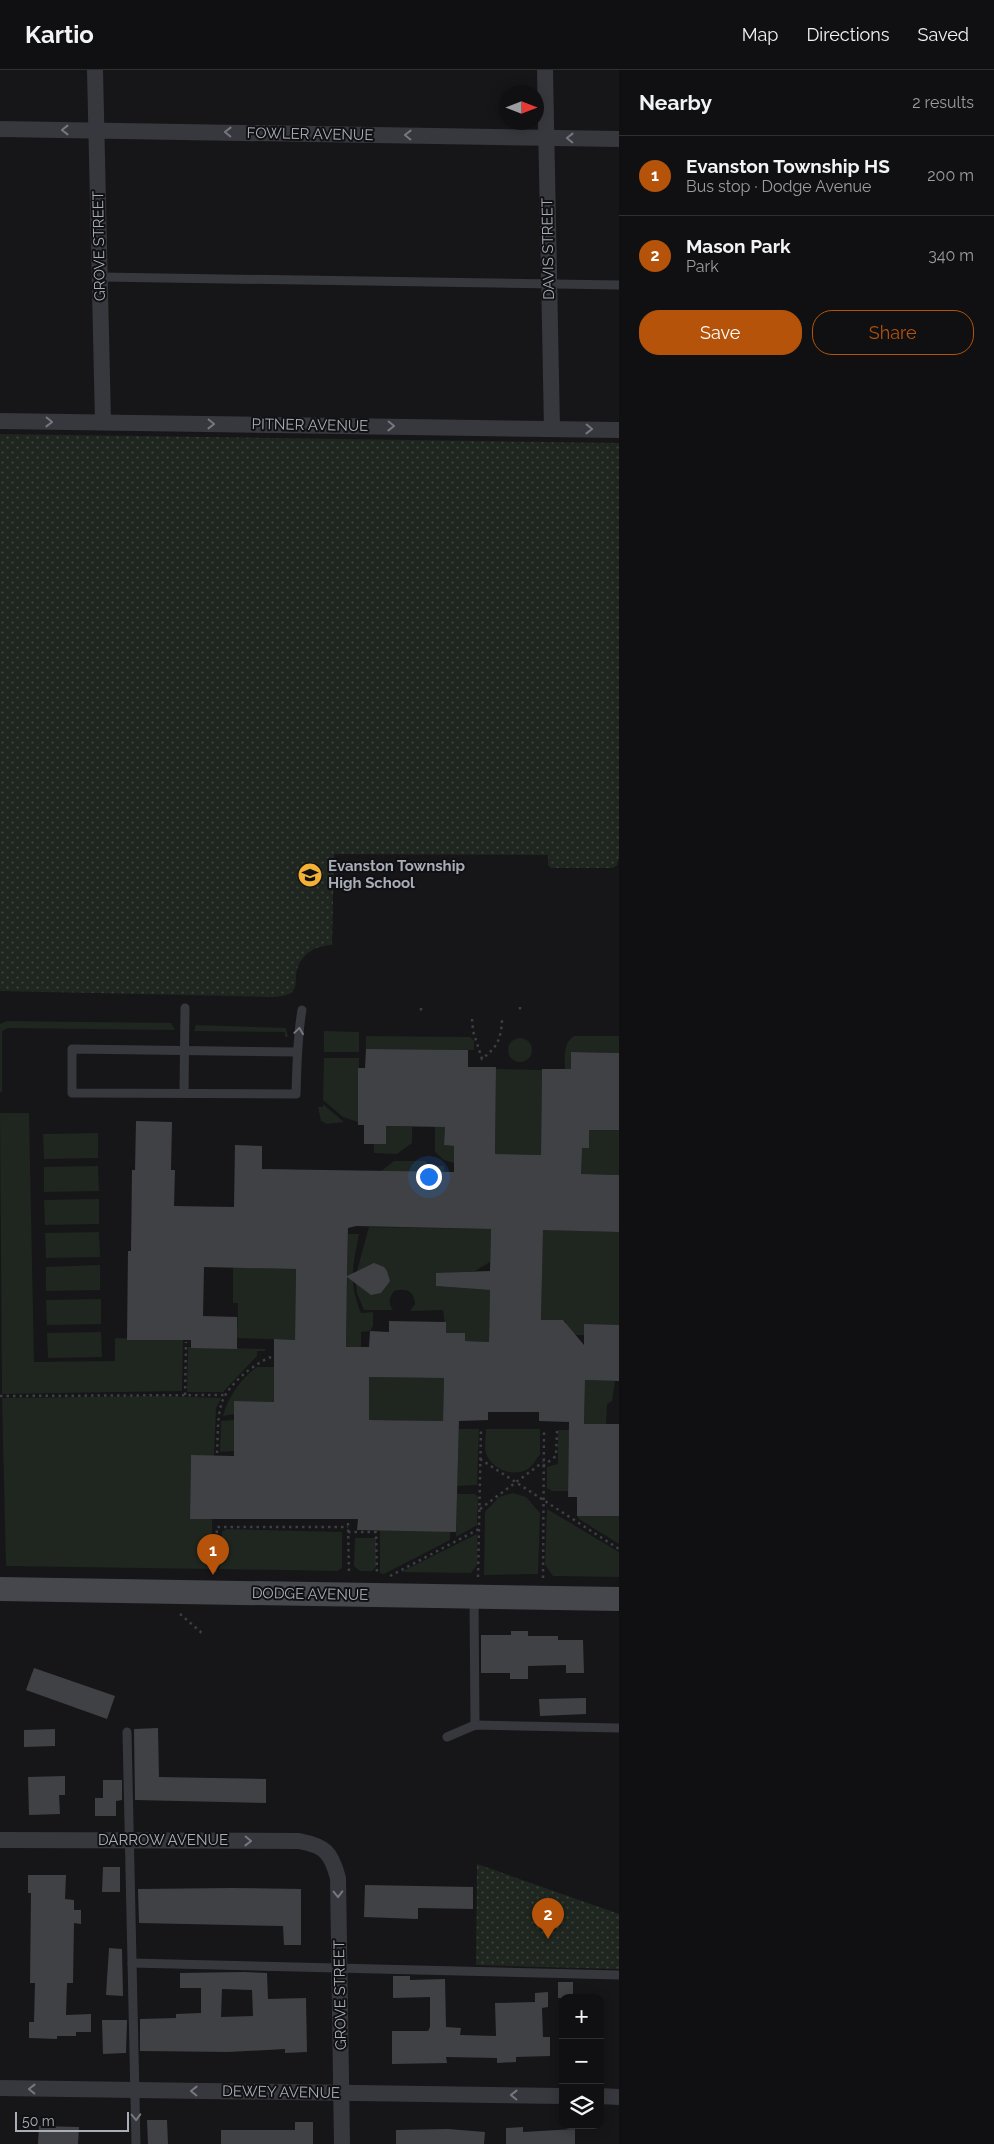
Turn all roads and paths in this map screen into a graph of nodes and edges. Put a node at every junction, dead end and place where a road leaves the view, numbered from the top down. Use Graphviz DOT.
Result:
graph roads {
  1 [pos="95,70"];
  2 [pos="545,70"];
  3 [pos="0,129"];
  4 [pos="97,130"];
  5 [pos="546,138"];
  6 [pos="619,139"];
  7 [pos="100,277"];
  8 [pos="549,283"];
  9 [pos="619,285"];
  10 [pos="0,421"];
  11 [pos="103,422"];
  12 [pos="552,429"];
  13 [pos="619,430"];
  14 [pos="520,1007"];
  15 [pos="185,1008"];
  16 [pos="420,1008"];
  17 [pos="302,1010"];
  18 [pos="520,1012"];
  19 [pos="420,1014"];
  20 [pos="472,1019"];
  21 [pos="502,1020"];
  22 [pos="184,1050"];
  23 [pos="297,1052"];
  24 [pos="184,1093"];
  25 [pos="186,1342"];
  26 [pos="271,1357"];
  27 [pos="185,1395"];
  28 [pos="227,1395"];
  29 [pos="0,1396"];
  30 [pos="481,1430"];
  31 [pos="557,1431"];
  32 [pos="544,1432"];
  33 [pos="217,1453"];
  34 [pos="480,1460"];
  35 [pos="543,1462"];
  36 [pos="543,1466"];
  37 [pos="515,1483"];
  38 [pos="543,1501"];
  39 [pos="479,1510"];
  40 [pos="479,1529"];
  41 [pos="348,1532"];
  42 [pos="619,1548"];
  43 [pos="215,1572"];
  44 [pos="349,1575"];
  45 [pos="377,1575"];
  46 [pos="390,1576"];
  47 [pos="543,1578"];
  48 [pos="476,1587"];
  49 [pos="0,1589"];
  50 [pos="619,1599"];
  51 [pos="180,1614"];
  52 [pos="203,1634"];
  53 [pos="475,1725"];
  54 [pos="619,1728"];
  55 [pos="127,1732"];
  56 [pos="446,1736"];
  57 [pos="0,1840"];
  58 [pos="129,1840"];
  59 [pos="325,1849"];
  60 [pos="132,1963"];
  61 [pos="339,1968"];
  62 [pos="619,1975"];
  63 [pos="0,2088"];
  64 [pos="135,2090"];
  65 [pos="341,2093"];
  66 [pos="559,2096"];
  67 [pos="604,2096"];
  68 [pos="619,2097"];
  69 [pos="136,2144"];
  70 [pos="342,2144"];
  1 -- 4 [label="street, GROVE STREET"];
  2 -- 5 [label="street, DAVIS STREET"];
  4 -- 3 [label="street, FOWLER AVENUE, one-way"];
  5 -- 4 [label="street, FOWLER AVENUE, one-way"];
  4 -- 7 [label="street, GROVE STREET"];
  6 -- 5 [label="street, FOWLER AVENUE, one-way"];
  5 -- 8 [label="street, DAVIS STREET"];
  7 -- 8 [label="lane"];
  7 -- 11 [label="street, GROVE STREET"];
  8 -- 9 [label="lane"];
  8 -- 12 [label="street, DAVIS STREET"];
  10 -- 11 [label="street, PITNER AVENUE, one-way"];
  11 -- 12 [label="street, PITNER AVENUE, one-way"];
  12 -- 13 [label="street, PITNER AVENUE, one-way"];
  14 -- 18 [label="path"];
  15 -- 22 [label="lane"];
  16 -- 19 [label="path"];
  23 -- 17 [label="lane, one-way"];
  20 -- 21 [label="path"];
  22 -- 23 [label="lane"];
  22 -- 24 [label="lane"];
  22 -- 24 [label="lane"];
  23 -- 24 [label="lane"];
  25 -- 27 [label="path"];
  26 -- 28 [label="path"];
  27 -- 28 [label="path"];
  27 -- 29 [label="path"];
  28 -- 33 [label="path"];
  30 -- 34 [label="path"];
  31 -- 36 [label="path"];
  32 -- 35 [label="path"];
  34 -- 37 [label="path"];
  34 -- 39 [label="path"];
  35 -- 36 [label="path"];
  35 -- 37 [label="path"];
  36 -- 38 [label="path"];
  37 -- 38 [label="path"];
  37 -- 39 [label="path"];
  38 -- 42 [label="path"];
  38 -- 47 [label="path"];
  39 -- 40 [label="path"];
  40 -- 46 [label="path"];
  40 -- 48 [label="path"];
  41 -- 43 [label="path"];
  41 -- 44 [label="path"];
  41 -- 45 [label="path"];
  48 -- 49 [label="main road, DODGE AVENUE"];
  48 -- 50 [label="main road, DODGE AVENUE"];
  48 -- 53 [label="lane"];
  51 -- 52 [label="path"];
  53 -- 54 [label="lane"];
  53 -- 56 [label="lane"];
  55 -- 58 [label="lane"];
  57 -- 58 [label="street, DARROW AVENUE"];
  58 -- 59 [label="street, DARROW AVENUE, one-way"];
  58 -- 60 [label="lane"];
  59 -- 61 [label="street, GROVE STREET, one-way"];
  60 -- 61 [label="lane"];
  60 -- 64 [label="lane"];
  61 -- 62 [label="lane"];
  61 -- 65 [label="street, GROVE STREET"];
  64 -- 63 [label="street, DEWEY AVENUE, one-way"];
  65 -- 64 [label="street, DEWEY AVENUE, one-way"];
  64 -- 69 [label="lane, one-way"];
  66 -- 65 [label="street, DEWEY AVENUE, one-way"];
  65 -- 70 [label="street, GROVE STREET"];
  67 -- 68 [label="street"];
}
